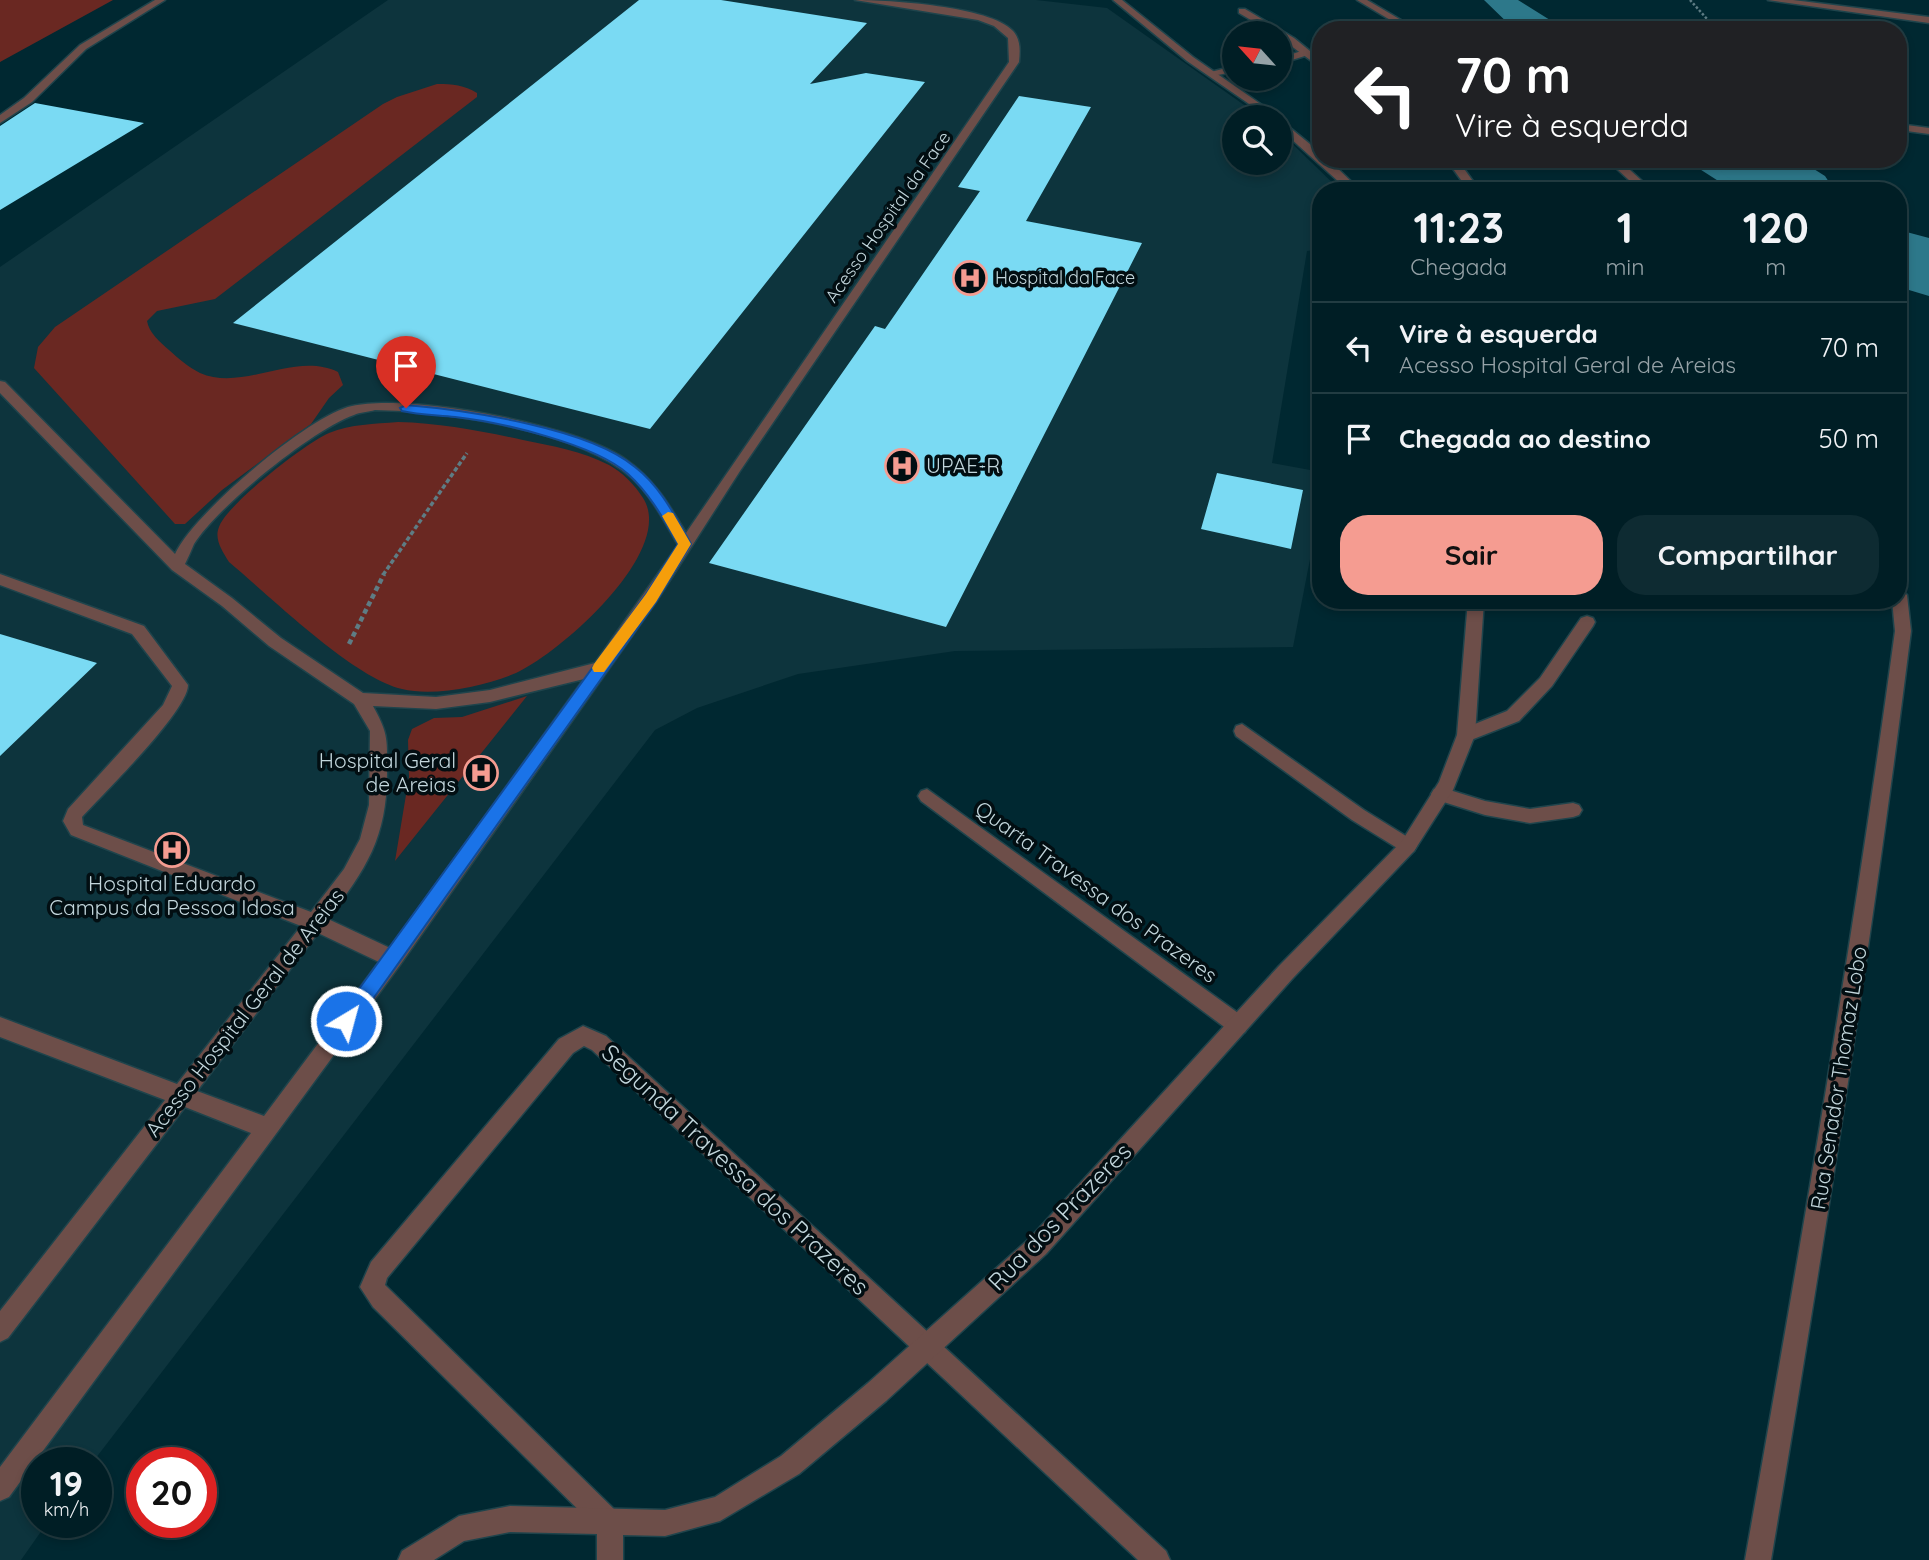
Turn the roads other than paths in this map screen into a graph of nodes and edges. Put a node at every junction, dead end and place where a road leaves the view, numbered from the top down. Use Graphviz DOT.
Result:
graph roads {
  1 [pos="161,0"];
  2 [pos="859,0"];
  3 [pos="1117,0"];
  4 [pos="1361,0"];
  5 [pos="1772,0"];
  6 [pos="1242,11"];
  7 [pos="1929,20"];
  8 [pos="1397,21"];
  9 [pos="1306,53"];
  10 [pos="1292,57"];
  11 [pos="1312,58"];
  12 [pos="1222,71"];
  13 [pos="1212,73"];
  14 [pos="1257,105"];
  15 [pos="0,120"];
  16 [pos="1907,128"];
  17 [pos="1929,131"];
  18 [pos="1292,133"];
  19 [pos="1312,150"];
  20 [pos="1332,168"];
  21 [pos="1621,168"];
  22 [pos="1346,182"];
  23 [pos="1637,182"];
  24 [pos="0,385"];
  25 [pos="685,544"];
  26 [pos="177,566"];
  27 [pos="0,579"];
  28 [pos="1475,609"];
  29 [pos="1901,609"];
  30 [pos="1587,622"];
  31 [pos="598,669"];
  32 [pos="360,699"];
  33 [pos="1242,731"];
  34 [pos="1466,735"];
  35 [pos="1440,794"];
  36 [pos="927,796"];
  37 [pos="1573,810"];
  38 [pos="1408,846"];
  39 [pos="316,923"];
  40 [pos="393,959"];
  41 [pos="1238,1025"];
  42 [pos="4,1034"];
  43 [pos="180,1096"];
  44 [pos="267,1128"];
  45 [pos="0,1330"];
  46 [pos="926,1347"];
  47 [pos="0,1488"];
  48 [pos="610,1523"];
  49 [pos="411,1560"];
  50 [pos="610,1560"];
  51 [pos="1157,1560"];
  52 [pos="1758,1560"];
  1 -- 15 [label="street"];
  2 -- 25 [label="street, Acesso Hospital da Face"];
  3 -- 13 [label="street"];
  4 -- 8 [label="street"];
  5 -- 7 [label="street"];
  6 -- 9 [label="street"];
  9 -- 10 [label="street"];
  9 -- 11 [label="street"];
  12 -- 13 [label="street"];
  13 -- 14 [label="street"];
  16 -- 17 [label="street"];
  18 -- 19 [label="street"];
  20 -- 22 [label="street"];
  21 -- 23 [label="street"];
  24 -- 26 [label="street, Acesso Hospital Geral de Areias"];
  25 -- 26 [label="street"];
  25 -- 31 [label="street"];
  26 -- 32 [label="street, Acesso Hospital Geral de Areias"];
  27 -- 39 [label="street"];
  28 -- 34 [label="street, Rua dos Prazeres"];
  29 -- 52 [label="street, Rua Senador Thomaz Lobo"];
  30 -- 34 [label="street"];
  31 -- 32 [label="street"];
  31 -- 40 [label="street"];
  32 -- 39 [label="street, Acesso Hospital Geral de Areias"];
  33 -- 38 [label="street"];
  34 -- 35 [label="street, Rua dos Prazeres"];
  35 -- 37 [label="street"];
  35 -- 38 [label="street, Rua dos Prazeres"];
  36 -- 41 [label="street, Quarta Travessa dos Prazeres"];
  38 -- 41 [label="street, Rua dos Prazeres"];
  39 -- 40 [label="street"];
  39 -- 43 [label="street, Acesso Hospital Geral de Areias"];
  40 -- 44 [label="street"];
  41 -- 46 [label="street, Rua dos Prazeres"];
  42 -- 43 [label="street"];
  43 -- 44 [label="street"];
  43 -- 45 [label="street, Acesso Hospital Geral de Areias"];
  44 -- 47 [label="street"];
  46 -- 48 [label="street, Rua dos Prazeres"];
  46 -- 48 [label="street, Segunda Travessa dos Prazeres"];
  46 -- 51 [label="street, Segunda Travessa dos Prazeres"];
  48 -- 49 [label="street, Rua dos Prazeres"];
  48 -- 50 [label="street"];
}
